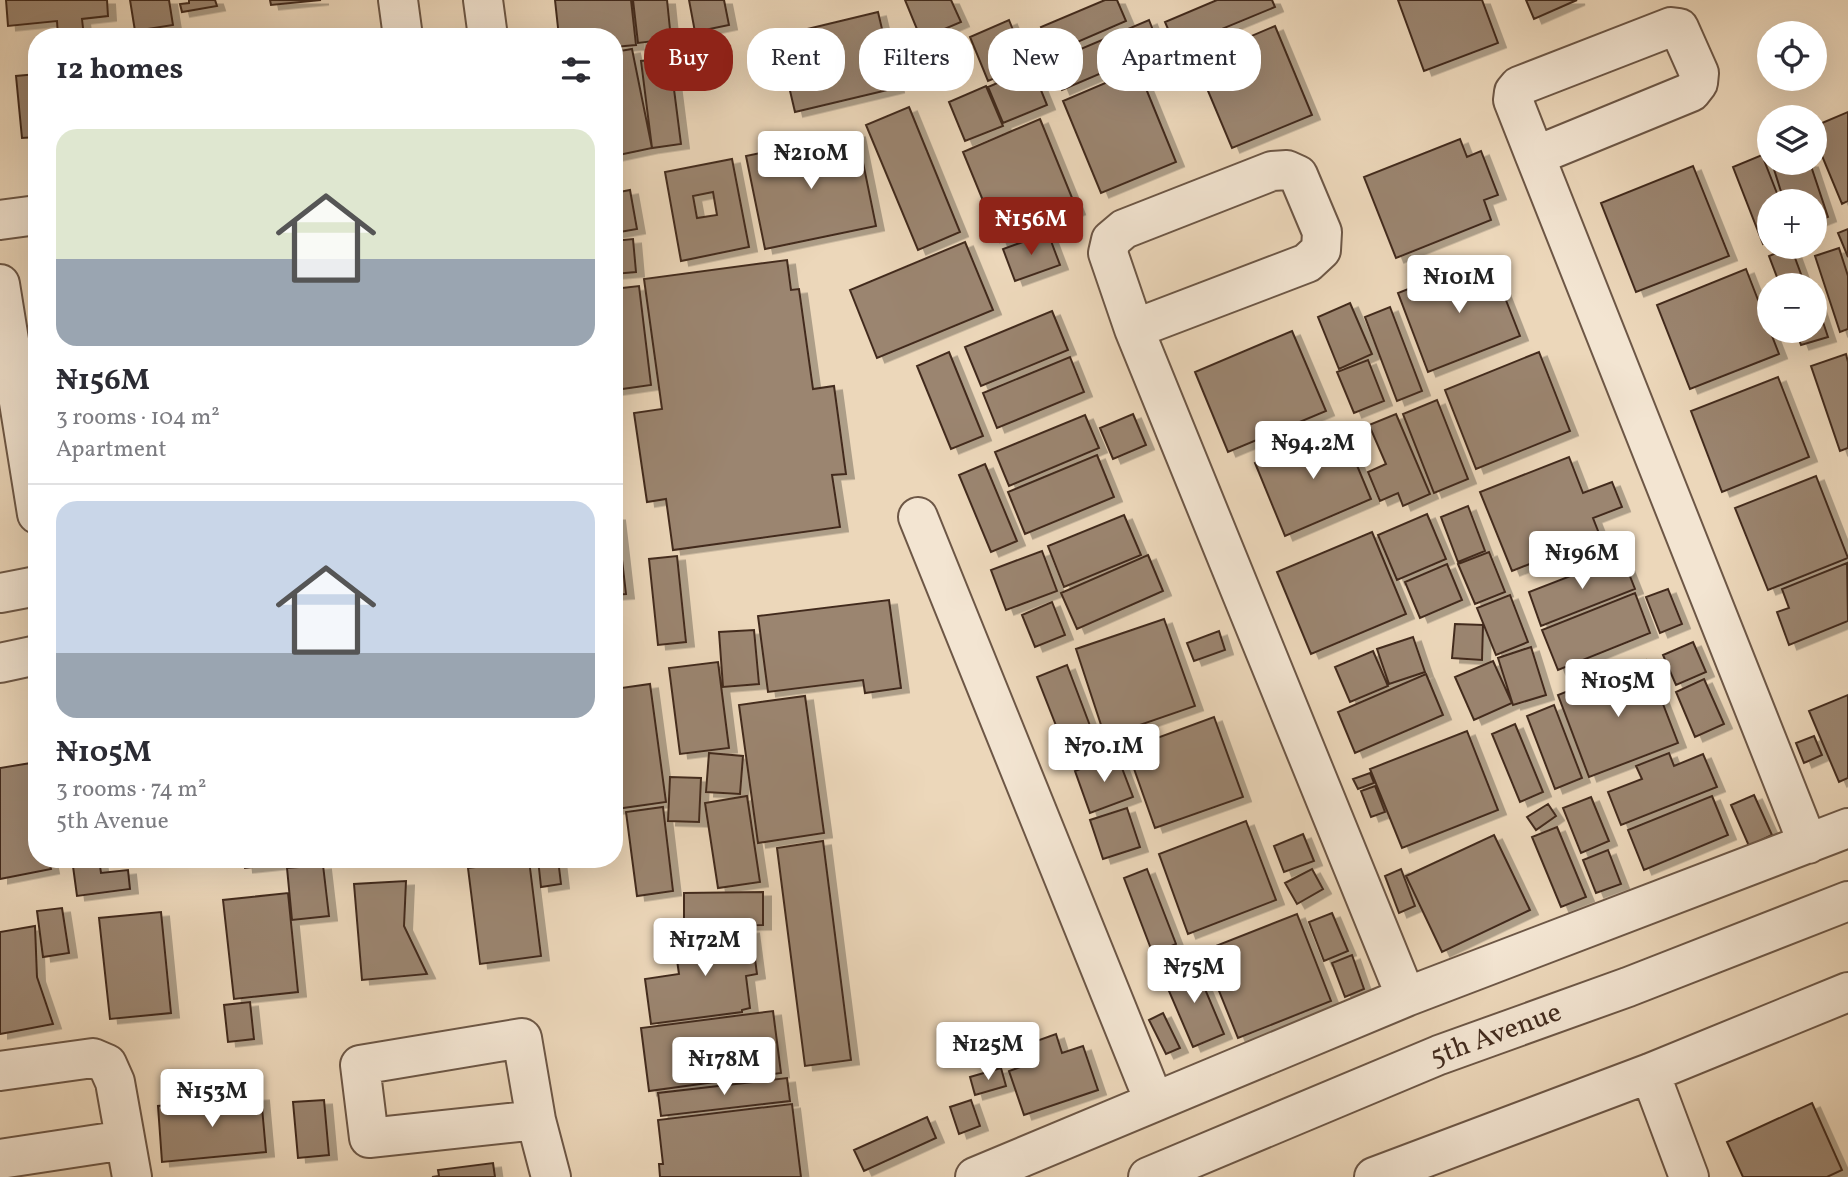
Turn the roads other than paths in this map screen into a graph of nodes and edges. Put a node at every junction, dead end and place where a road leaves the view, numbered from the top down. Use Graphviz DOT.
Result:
graph roads {
  1 [pos="398,0"];
  2 [pos="483,0"];
  3 [pos="402,28"];
  4 [pos="487,28"];
  5 [pos="1535,156"];
  6 [pos="28,216"];
  7 [pos="0,220"];
  8 [pos="0,284"];
  9 [pos="1134,330"];
  10 [pos="28,458"];
  11 [pos="918,517"];
  12 [pos="28,588"];
  13 [pos="0,593"];
  14 [pos="28,657"];
  15 [pos="0,663"];
  16 [pos="1848,828"];
  17 [pos="1808,844"];
  18 [pos="1848,901"];
  19 [pos="1848,992"];
  20 [pos="1406,997"];
  21 [pos="0,1071"];
  22 [pos="1650,1073"];
  23 [pos="1154,1101"];
  24 [pos="536,1120"];
  25 [pos="125,1140"];
  26 [pos="0,1159"];
  27 [pos="132,1177"];
  28 [pos="551,1177"];
  29 [pos="975,1177"];
  30 [pos="1148,1177"];
  31 [pos="1374,1177"];
  32 [pos="1689,1177"];
  1 -- 3 [label="street"];
  2 -- 4 [label="street"];
  5 -- 5 [label="street"];
  5 -- 17 [label="street"];
  6 -- 7 [label="street"];
  8 -- 10 [label="street"];
  9 -- 9 [label="street"];
  9 -- 20 [label="street"];
  11 -- 23 [label="street"];
  12 -- 13 [label="street"];
  14 -- 15 [label="street"];
  16 -- 17 [label="street"];
  17 -- 20 [label="street"];
  18 -- 30 [label="street, 5th Avenue"];
  19 -- 22 [label="street"];
  20 -- 23 [label="street"];
  21 -- 25 [label="street"];
  22 -- 31 [label="street"];
  22 -- 32 [label="street"];
  23 -- 29 [label="street"];
  24 -- 24 [label="street"];
  24 -- 28 [label="street"];
  25 -- 26 [label="street"];
  25 -- 27 [label="street"];
}
